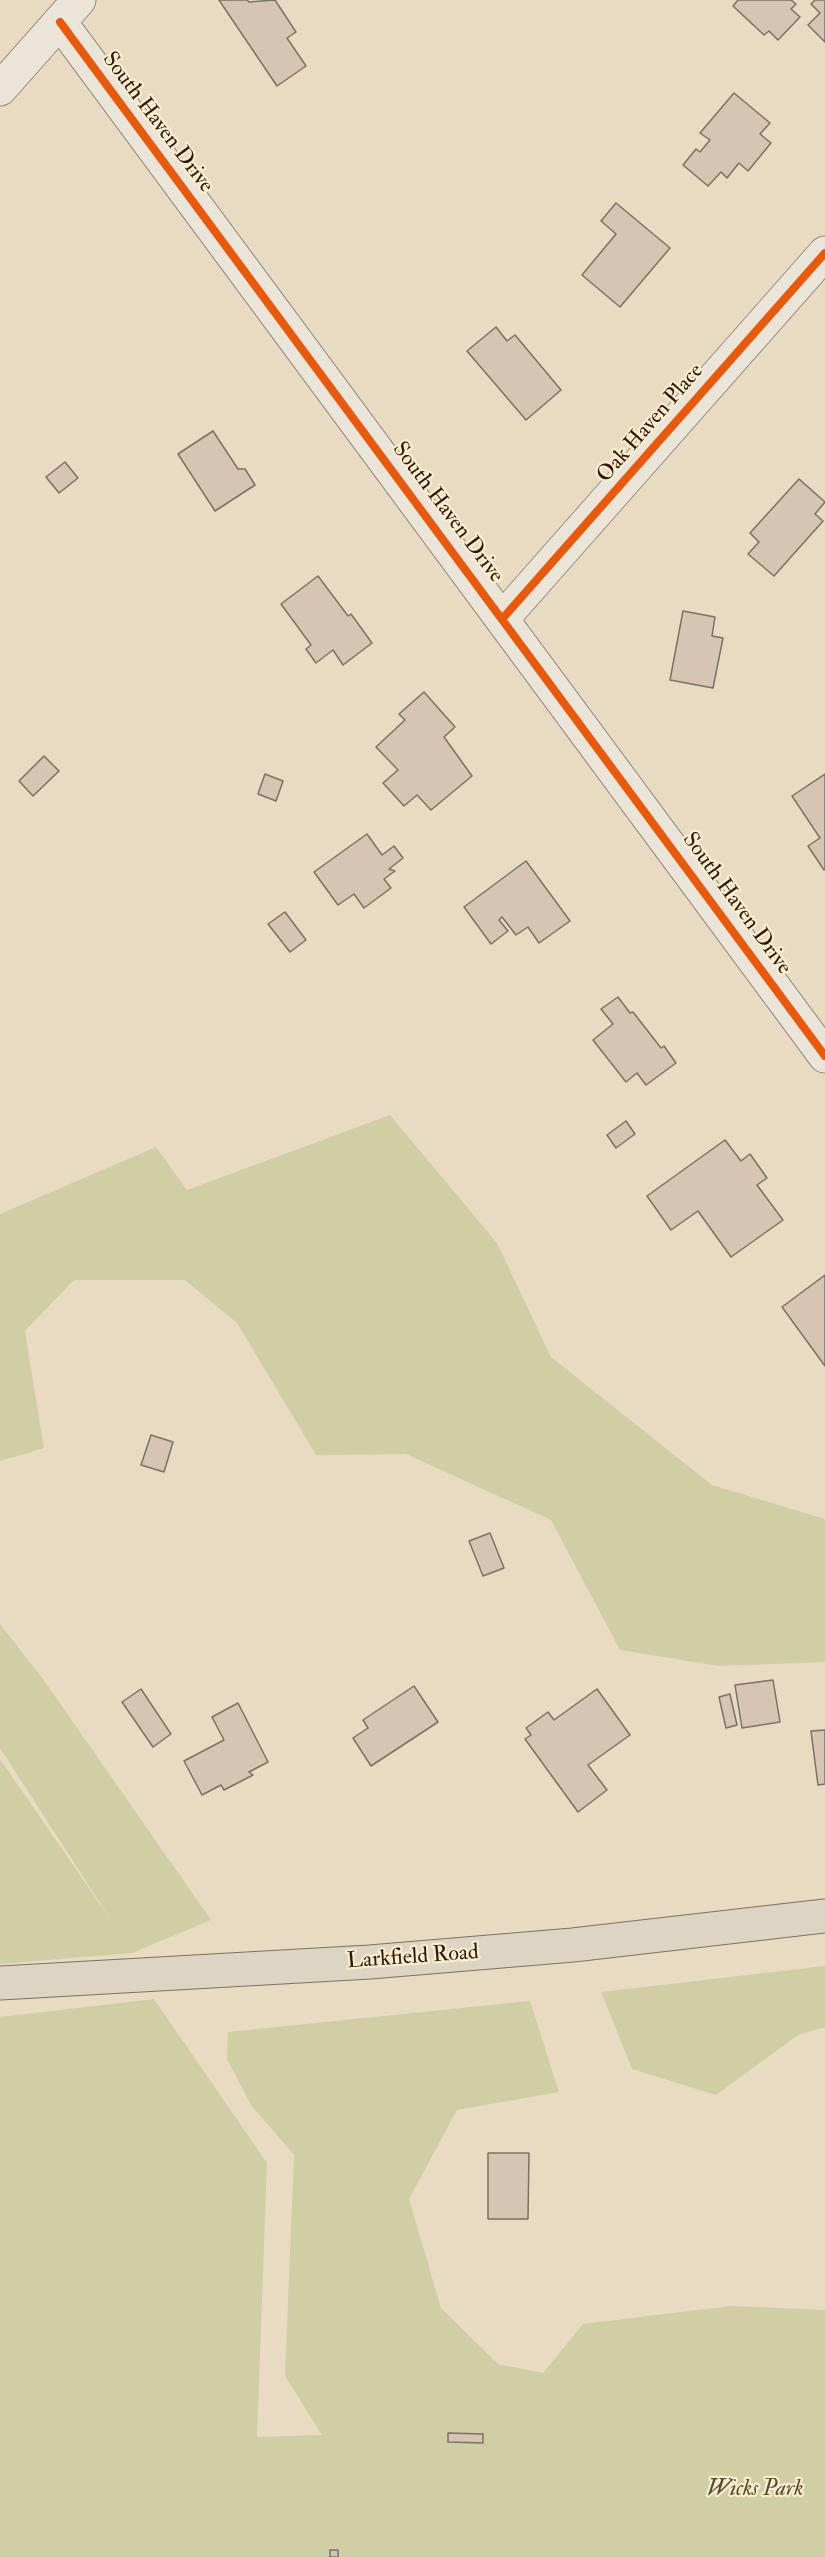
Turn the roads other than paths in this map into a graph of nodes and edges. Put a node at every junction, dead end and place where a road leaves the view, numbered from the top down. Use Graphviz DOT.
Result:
graph roads {
  1 [pos="70,11"];
  2 [pos="0,89"];
  3 [pos="825,253"];
  4 [pos="503,618"];
  5 [pos="825,1056"];
  6 [pos="825,1916"];
  7 [pos="0,1983"];
  1 -- 2 [label="street"];
  1 -- 4 [label="street, South Haven Drive"];
  3 -- 4 [label="street, Oak Haven Place"];
  4 -- 5 [label="street, South Haven Drive"];
  6 -- 7 [label="main road, Larkfield Road"];
}
